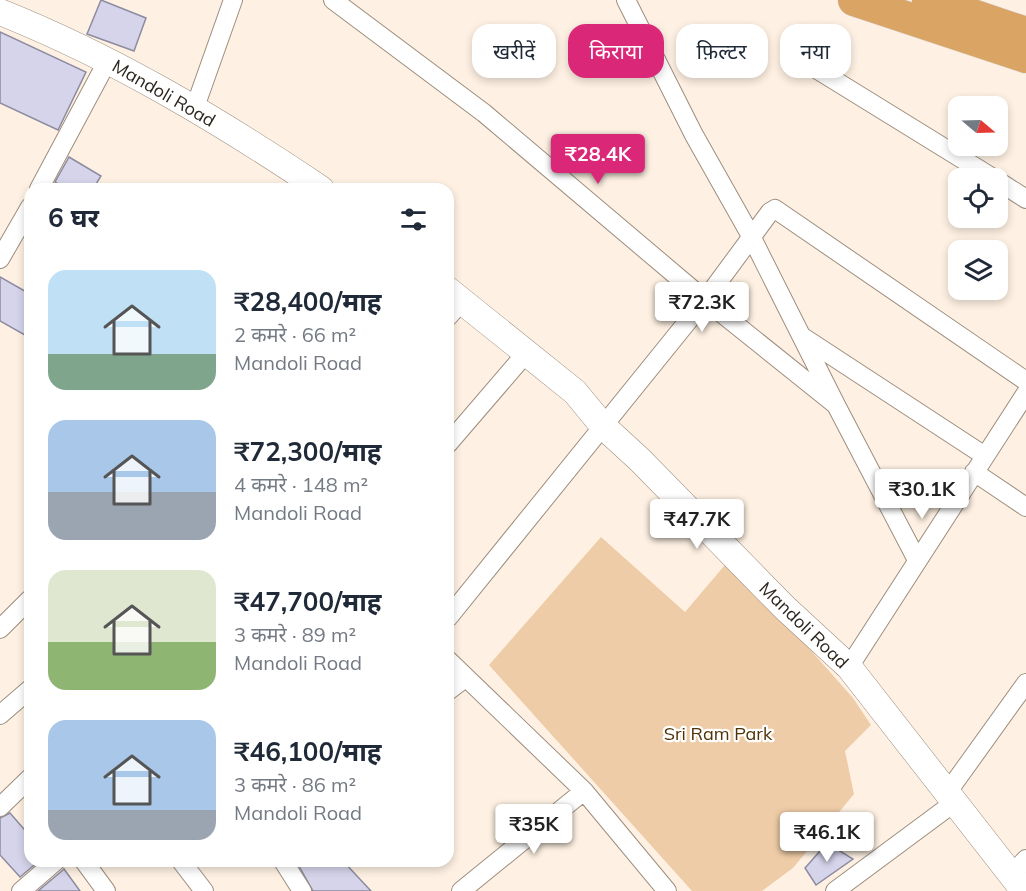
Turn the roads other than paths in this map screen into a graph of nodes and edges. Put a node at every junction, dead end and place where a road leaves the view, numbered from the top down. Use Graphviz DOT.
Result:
graph roads {
  1 [pos="233,0"];
  2 [pos="333,0"];
  3 [pos="626,0"];
  4 [pos="854,0"];
  5 [pos="940,2"];
  6 [pos="0,12"];
  7 [pos="1026,33"];
  8 [pos="1026,57"];
  9 [pos="108,60"];
  10 [pos="831,78"];
  11 [pos="194,110"];
  12 [pos="977,168"];
  13 [pos="42,183"];
  14 [pos="312,183"];
  15 [pos="1008,187"];
  16 [pos="1026,199"];
  17 [pos="24,217"];
  18 [pos="751,236"];
  19 [pos="0,259"];
  20 [pos="705,300"];
  21 [pos="454,304"];
  22 [pos="802,337"];
  23 [pos="527,352"];
  24 [pos="1026,381"];
  25 [pos="1026,393"];
  26 [pos="836,405"];
  27 [pos="603,426"];
  28 [pos="454,437"];
  29 [pos="985,456"];
  30 [pos="974,472"];
  31 [pos="1026,507"];
  32 [pos="917,560"];
  33 [pos="24,605"];
  34 [pos="454,611"];
  35 [pos="0,629"];
  36 [pos="454,666"];
  37 [pos="849,667"];
  38 [pos="465,678"];
  39 [pos="1026,682"];
  40 [pos="454,686"];
  41 [pos="24,693"];
  42 [pos="0,715"];
  43 [pos="24,784"];
  44 [pos="584,791"];
  45 [pos="951,797"];
  46 [pos="0,807"];
  47 [pos="49,867"];
  48 [pos="88,867"];
  49 [pos="186,867"];
  50 [pos="287,867"];
  51 [pos="1020,875"];
  52 [pos="21,891"];
  53 [pos="106,891"];
  54 [pos="204,891"];
  55 [pos="302,891"];
  56 [pos="461,891"];
  57 [pos="667,891"];
  58 [pos="835,891"];
  1 -- 11 [label="street"];
  2 -- 20 [label="street"];
  3 -- 18 [label="street"];
  4 -- 8 [label="highway"];
  5 -- 7 [label="highway"];
  6 -- 9 [label="street, Mandoli Road"];
  9 -- 11 [label="street, Mandoli Road"];
  9 -- 13 [label="street"];
  10 -- 12 [label="street"];
  11 -- 14 [label="street, Mandoli Road"];
  15 -- 16 [label="street"];
  17 -- 19 [label="street"];
  18 -- 20 [label="street"];
  18 -- 22 [label="street"];
  18 -- 24 [label="street"];
  20 -- 26 [label="street"];
  20 -- 27 [label="street"];
  21 -- 23 [label="street, Mandoli Road"];
  22 -- 26 [label="street"];
  22 -- 29 [label="street"];
  23 -- 27 [label="street, Mandoli Road"];
  23 -- 28 [label="street"];
  25 -- 29 [label="street"];
  26 -- 32 [label="street"];
  27 -- 34 [label="street"];
  27 -- 37 [label="street, Mandoli Road"];
  29 -- 30 [label="street"];
  30 -- 31 [label="street"];
  30 -- 32 [label="street"];
  32 -- 37 [label="street"];
  33 -- 35 [label="street"];
  36 -- 38 [label="street"];
  37 -- 45 [label="street, Mandoli Road"];
  38 -- 40 [label="street"];
  38 -- 44 [label="street"];
  39 -- 45 [label="street"];
  41 -- 42 [label="street"];
  43 -- 46 [label="street"];
  44 -- 56 [label="street"];
  44 -- 57 [label="street"];
  45 -- 51 [label="street, Mandoli Road"];
  45 -- 58 [label="street"];
  47 -- 52 [label="street"];
  48 -- 53 [label="street"];
  49 -- 54 [label="street"];
  50 -- 55 [label="street"];
}
